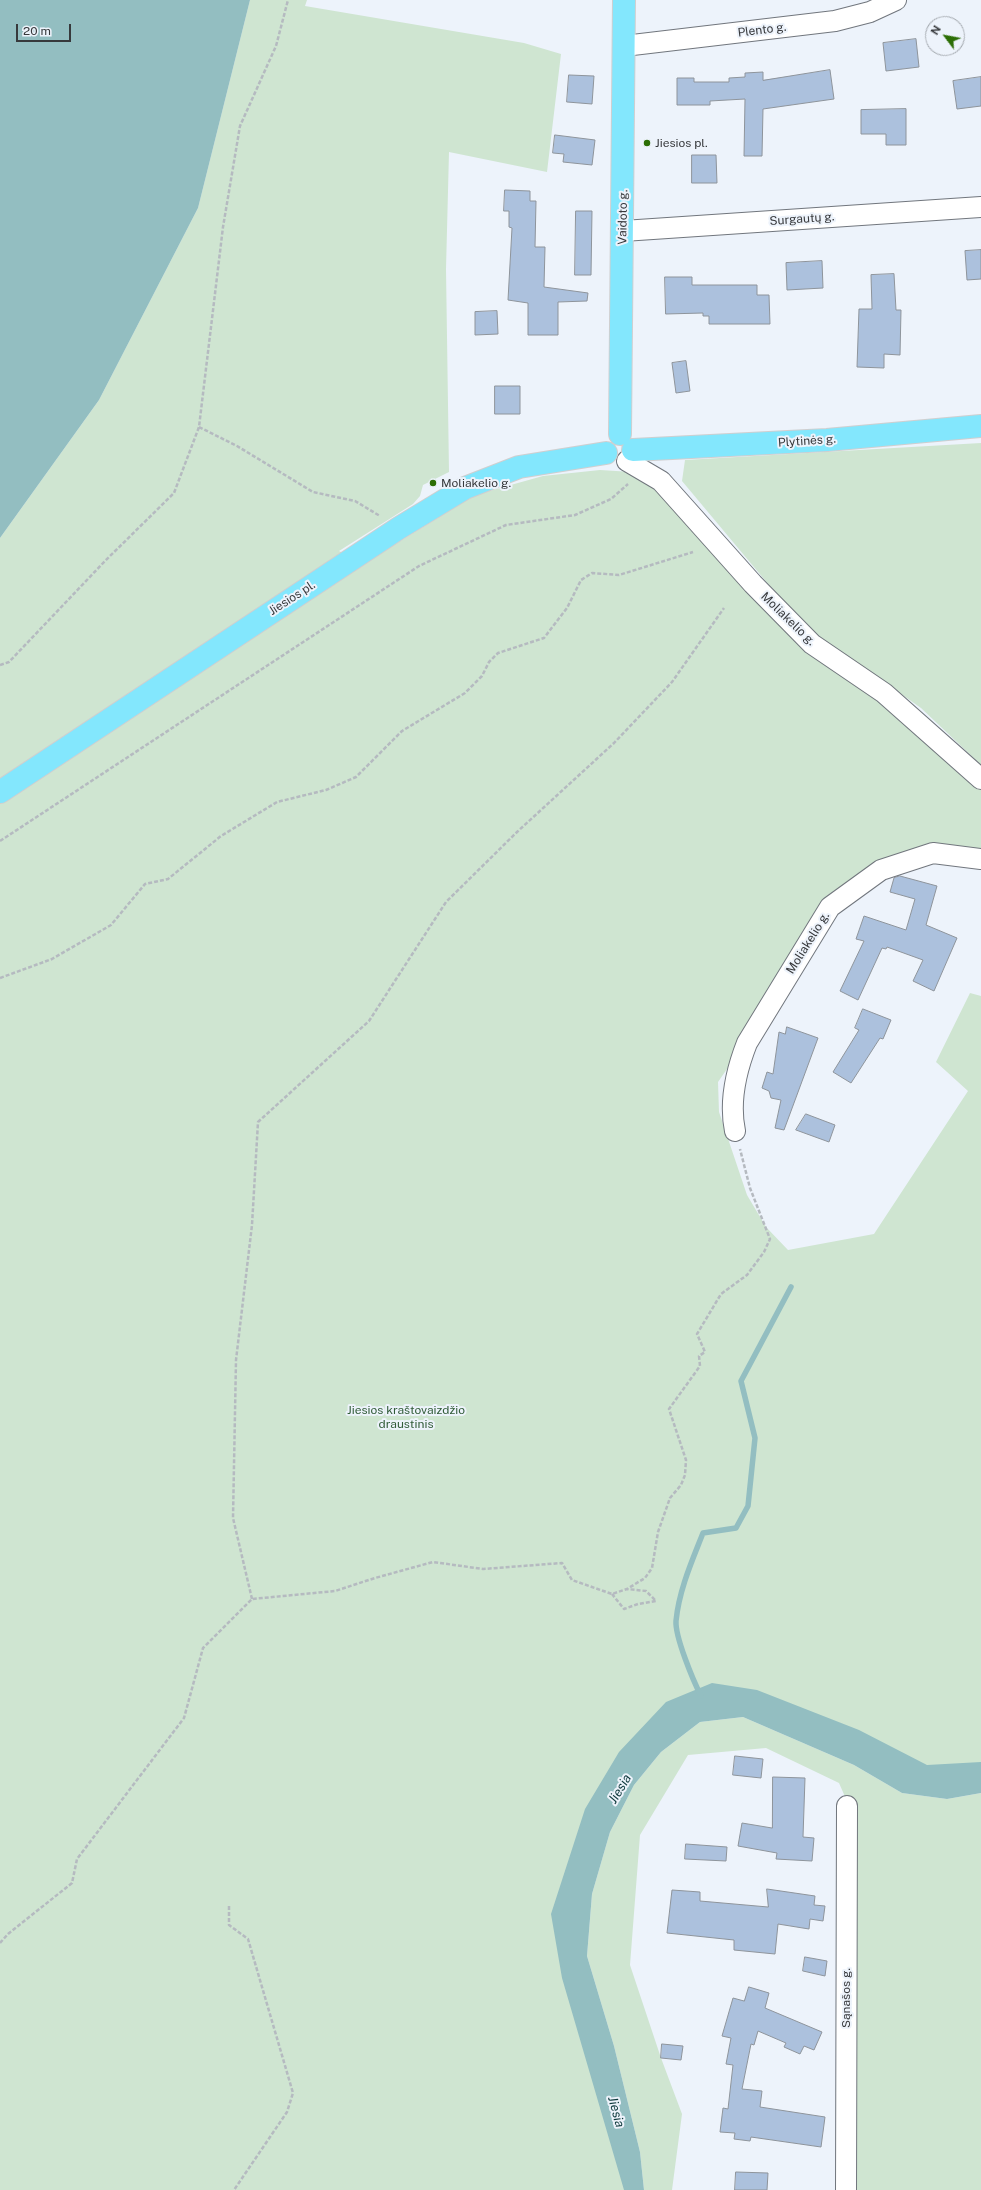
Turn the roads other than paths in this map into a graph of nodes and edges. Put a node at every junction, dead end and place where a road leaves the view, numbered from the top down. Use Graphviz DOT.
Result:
graph roads {
  1 [pos="624,0"];
  2 [pos="896,0"];
  3 [pos="624,46"];
  4 [pos="981,207"];
  5 [pos="623,231"];
  6 [pos="981,426"];
  7 [pos="631,454"];
  8 [pos="981,779"];
  9 [pos="0,792"];
  10 [pos="981,859"];
  11 [pos="735,1132"];
  12 [pos="847,1806"];
  13 [pos="846,2190"];
  1 -- 3 [label="main road, Vaidoto g."];
  2 -- 3 [label="street, Plento g."];
  3 -- 5 [label="main road, Vaidoto g."];
  4 -- 5 [label="street, Surgautų g."];
  5 -- 7 [label="main road, Vaidoto g."];
  6 -- 7 [label="main road, Plytinės g."];
  7 -- 8 [label="street, Moliakelio g."];
  7 -- 9 [label="main road, Jiesios pl."];
  10 -- 11 [label="street, Moliakelio g."];
  12 -- 13 [label="street, Sąnašos g."];
}
